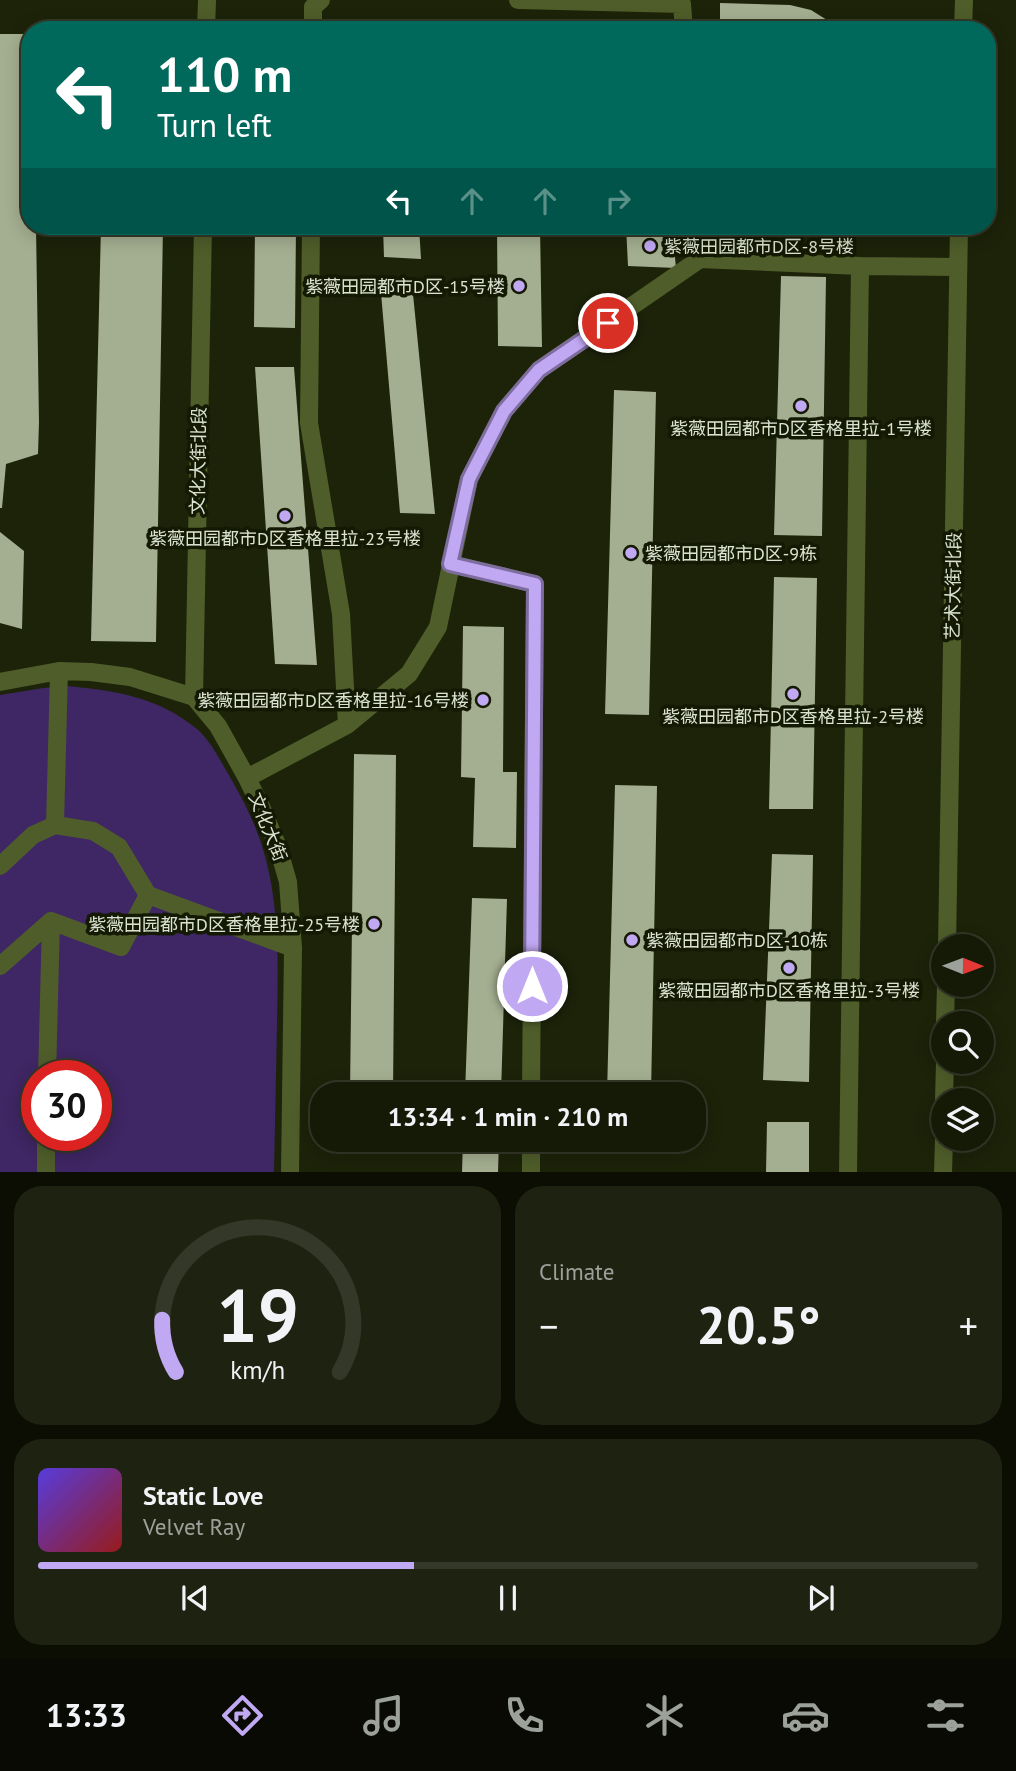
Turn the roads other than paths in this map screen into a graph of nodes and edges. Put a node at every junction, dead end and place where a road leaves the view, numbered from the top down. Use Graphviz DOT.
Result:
graph roads {
  1 [pos="207,0"];
  2 [pos="321,0"];
  3 [pos="517,0"];
  4 [pos="964,0"];
  5 [pos="206,21"];
  6 [pos="313,21"];
  7 [pos="683,21"];
  8 [pos="963,21"];
  9 [pos="203,235"];
  10 [pos="311,235"];
  11 [pos="699,235"];
  12 [pos="958,235"];
  13 [pos="700,259"];
  14 [pos="860,266"];
  15 [pos="958,267"];
  16 [pos="450,564"];
  17 [pos="59,671"];
  18 [pos="0,682"];
  19 [pos="194,697"];
  20 [pos="347,725"];
  21 [pos="247,778"];
  22 [pos="55,825"];
  23 [pos="0,866"];
  24 [pos="148,895"];
  25 [pos="51,921"];
  26 [pos="947,934"];
  27 [pos="293,948"];
  28 [pos="0,966"];
  29 [pos="47,1060"];
  30 [pos="531,1082"];
  31 [pos="46,1151"];
  32 [pos="944,1151"];
  33 [pos="531,1152"];
  34 [pos="46,1172"];
  35 [pos="290,1172"];
  36 [pos="531,1172"];
  37 [pos="848,1172"];
  38 [pos="943,1172"];
  1 -- 5 [label="street"];
  2 -- 6 [label="street"];
  3 -- 7 [label="street"];
  4 -- 8 [label="street"];
  9 -- 19 [label="street, 文化大街北段"];
  10 -- 20 [label="street"];
  11 -- 13 [label="street"];
  12 -- 15 [label="street, 艺术大街北段"];
  13 -- 14 [label="street"];
  13 -- 16 [label="street"];
  14 -- 15 [label="street"];
  14 -- 37 [label="street"];
  15 -- 26 [label="street, 艺术大街北段"];
  16 -- 20 [label="street"];
  16 -- 30 [label="street"];
  17 -- 18 [label="street"];
  17 -- 19 [label="street"];
  17 -- 22 [label="street"];
  19 -- 21 [label="street, 文化大街"];
  20 -- 21 [label="street"];
  21 -- 27 [label="street, 文化大街"];
  22 -- 23 [label="street"];
  22 -- 24 [label="street"];
  24 -- 25 [label="street"];
  24 -- 27 [label="street"];
  25 -- 28 [label="street"];
  25 -- 29 [label="street"];
  27 -- 35 [label="street, 文化大街"];
  31 -- 34 [label="street"];
  32 -- 38 [label="street"];
  33 -- 36 [label="street"];
}
